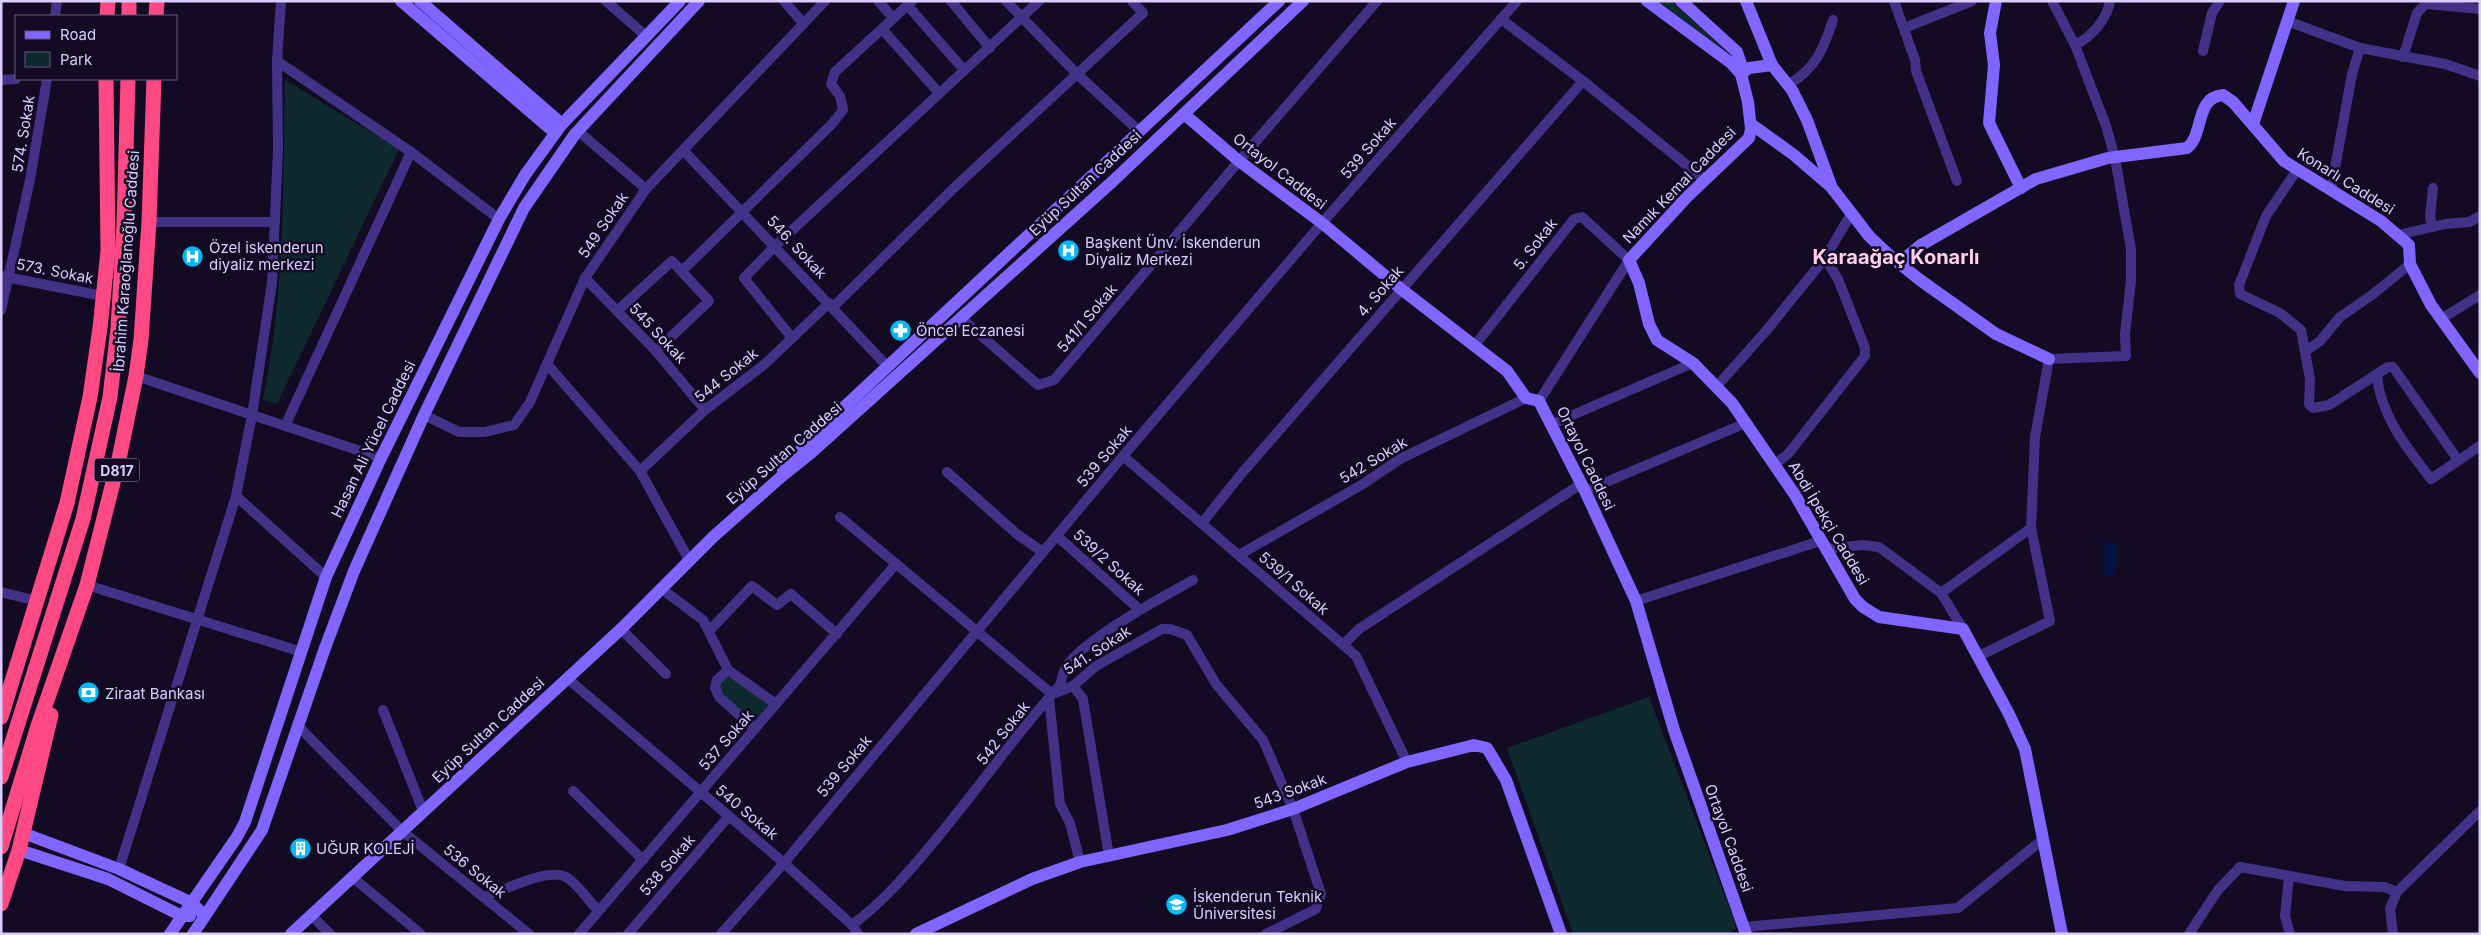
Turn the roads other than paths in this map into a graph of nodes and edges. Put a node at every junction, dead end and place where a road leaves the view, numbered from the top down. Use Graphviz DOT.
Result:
graph roads {
  1 [pos="57,1"];
  2 [pos="108,1"];
  3 [pos="130,1"];
  4 [pos="157,1"];
  5 [pos="281,1"];
  6 [pos="401,1"];
  7 [pos="420,1"];
  8 [pos="606,1"];
  9 [pos="680,1"];
  10 [pos="700,1"];
  11 [pos="784,1"];
  12 [pos="825,1"];
  13 [pos="878,1"];
  14 [pos="951,1"];
  15 [pos="1006,1"];
  16 [pos="1039,1"];
  17 [pos="1132,1"];
  18 [pos="1279,1"];
  19 [pos="1303,1"];
  20 [pos="1377,1"];
  21 [pos="1517,1"];
  22 [pos="1647,1"];
  23 [pos="1681,1"];
  24 [pos="1746,1"];
  25 [pos="1894,1"];
  26 [pos="1972,1"];
  27 [pos="1996,1"];
  28 [pos="2052,1"];
  29 [pos="2110,1"];
  30 [pos="2220,1"];
  31 [pos="2294,1"];
  32 [pos="2428,3"];
  33 [pos="910,4"];
  34 [pos="2480,9"];
  35 [pos="55,15"];
  36 [pos="107,15"];
  37 [pos="129,15"];
  38 [pos="156,15"];
  39 [pos="893,18"];
  40 [pos="1021,19"];
  41 [pos="1501,20"];
  42 [pos="1833,20"];
  43 [pos="2287,21"];
  44 [pos="804,23"];
  45 [pos="1904,28"];
  46 [pos="882,29"];
  47 [pos="648,37"];
  48 [pos="2075,45"];
  49 [pos="990,48"];
  50 [pos="2360,48"];
  51 [pos="2203,51"];
  52 [pos="2403,56"];
  53 [pos="277,61"];
  54 [pos="1772,65"];
  55 [pos="964,70"];
  56 [pos="1742,72"];
  57 [pos="1077,74"];
  58 [pos="2480,76"];
  59 [pos="15,79"];
  60 [pos="1,80"];
  61 [pos="47,80"];
  62 [pos="106,80"];
  63 [pos="128,80"];
  64 [pos="154,80"];
  65 [pos="1582,80"];
  66 [pos="1788,85"];
  67 [pos="939,93"];
  68 [pos="1184,114"];
  69 [pos="1751,124"];
  70 [pos="2253,124"];
  71 [pos="558,129"];
  72 [pos="578,131"];
  73 [pos="1139,131"];
  74 [pos="684,151"];
  75 [pos="411,152"];
  76 [pos="2115,158"];
  77 [pos="1239,161"];
  78 [pos="2297,170"];
  79 [pos="1705,180"];
  80 [pos="1957,181"];
  81 [pos="1832,188"];
  82 [pos="2021,188"];
  83 [pos="2432,188"];
  84 [pos="646,189"];
  85 [pos="2331,190"];
  86 [pos="743,211"];
  87 [pos="1851,214"];
  88 [pos="2480,216"];
  89 [pos="499,219"];
  90 [pos="149,222"];
  91 [pos="275,222"];
  92 [pos="1322,223"];
  93 [pos="2433,227"];
  94 [pos="2398,235"];
  95 [pos="775,246"];
  96 [pos="1825,258"];
  97 [pos="1629,260"];
  98 [pos="1899,263"];
  99 [pos="2410,264"];
  100 [pos="682,271"];
  101 [pos="5,276"];
  102 [pos="585,278"];
  103 [pos="1401,289"];
  104 [pos="2480,295"];
  105 [pos="103,296"];
  106 [pos="831,305"];
  107 [pos="1,310"];
  108 [pos="617,311"];
  109 [pos="961,318"];
  110 [pos="2441,318"];
  111 [pos="792,338"];
  112 [pos="1475,345"];
  113 [pos="656,351"];
  114 [pos="2306,351"];
  115 [pos="2049,359"];
  116 [pos="1693,363"];
  117 [pos="547,364"];
  118 [pos="887,366"];
  119 [pos="2480,373"];
  120 [pos="2377,375"];
  121 [pos="136,376"];
  122 [pos="1717,386"];
  123 [pos="1526,398"];
  124 [pos="1540,401"];
  125 [pos="705,410"];
  126 [pos="252,415"];
  127 [pos="424,415"];
  128 [pos="1746,423"];
  129 [pos="1552,424"];
  130 [pos="284,426"];
  131 [pos="2480,446"];
  132 [pos="1123,456"];
  133 [pos="381,458"];
  134 [pos="2458,460"];
  135 [pos="1775,464"];
  136 [pos="640,470"];
  137 [pos="947,472"];
  138 [pos="782,476"];
  139 [pos="1583,487"];
  140 [pos="236,496"];
  141 [pos="840,517"];
  142 [pos="1202,522"];
  143 [pos="2031,528"];
  144 [pos="1057,536"];
  145 [pos="1823,545"];
  146 [pos="1043,552"];
  147 [pos="1239,555"];
  148 [pos="689,560"];
  149 [pos="895,565"];
  150 [pos="326,577"];
  151 [pos="1193,580"];
  152 [pos="87,585"];
  153 [pos="662,588"];
  154 [pos="1,592"];
  155 [pos="1941,593"];
  156 [pos="37,601"];
  157 [pos="1636,601"];
  158 [pos="1140,610"];
  159 [pos="199,619"];
  160 [pos="621,629"];
  161 [pos="710,630"];
  162 [pos="1963,630"];
  163 [pos="976,633"];
  164 [pos="837,634"];
  165 [pos="69,642"];
  166 [pos="1343,645"];
  167 [pos="302,652"];
  168 [pos="1979,656"];
  169 [pos="728,670"];
  170 [pos="666,674"];
  171 [pos="567,678"];
  172 [pos="1072,686"];
  173 [pos="1050,696"];
  174 [pos="776,704"];
  175 [pos="383,710"];
  176 [pos="1,717"];
  177 [pos="298,726"];
  178 [pos="755,729"];
  179 [pos="1407,762"];
  180 [pos="1,777"];
  181 [pos="573,791"];
  182 [pos="700,793"];
  183 [pos="1293,809"];
  184 [pos="423,811"];
  185 [pos="2478,815"];
  186 [pos="729,816"];
  187 [pos="402,830"];
  188 [pos="23,833"];
  189 [pos="2042,840"];
  190 [pos="1,847"];
  191 [pos="19,850"];
  192 [pos="1109,856"];
  193 [pos="643,860"];
  194 [pos="784,862"];
  195 [pos="1080,862"];
  196 [pos="119,869"];
  197 [pos="2289,876"];
  198 [pos="352,877"];
  199 [pos="2397,892"];
  200 [pos="484,897"];
  201 [pos="192,903"];
  202 [pos="1,904"];
  203 [pos="598,911"];
  204 [pos="311,915"];
  205 [pos="182,916"];
  206 [pos="205,916"];
  207 [pos="855,930"];
  208 [pos="1745,930"];
  209 [pos="170,934"];
  210 [pos="192,934"];
  211 [pos="290,934"];
  212 [pos="330,934"];
  213 [pos="420,934"];
  214 [pos="529,934"];
  215 [pos="579,934"];
  216 [pos="628,934"];
  217 [pos="721,934"];
  218 [pos="916,934"];
  219 [pos="1266,934"];
  220 [pos="1561,934"];
  221 [pos="2062,934"];
  222 [pos="2189,934"];
  223 [pos="2290,934"];
  224 [pos="2393,934"];
  1 -- 35 [label="street"];
  2 -- 36 [label="highway"];
  3 -- 37 [label="highway"];
  4 -- 38 [label="highway"];
  5 -- 53 [label="street"];
  6 -- 71 [label="street"];
  7 -- 71 [label="street"];
  8 -- 47 [label="street"];
  9 -- 47 [label="street, Hasan Ali Yücel Caddesi"];
  10 -- 72 [label="street"];
  11 -- 44 [label="street"];
  12 -- 44 [label="street, 549 Sokak"];
  13 -- 39 [label="street"];
  14 -- 49 [label="street"];
  15 -- 40 [label="street"];
  16 -- 40 [label="street"];
  17 -- 57 [label="street, 544 Sokak"];
  18 -- 73 [label="street"];
  19 -- 68 [label="street, Eyüp Sultan Caddesi"];
  20 -- 77 [label="street"];
  21 -- 41 [label="street, 539 Sokak"];
  22 -- 56 [label="street"];
  23 -- 56 [label="street, Namık Kemal Caddesi"];
  24 -- 54 [label="street"];
  25 -- 45 [label="street"];
  26 -- 45 [label="street"];
  27 -- 82 [label="street"];
  28 -- 48 [label="street"];
  29 -- 48 [label="street"];
  30 -- 51 [label="street"];
  31 -- 43 [label="street"];
  32 -- 34 [label="street"];
  32 -- 52 [label="street"];
  33 -- 39 [label="street"];
  33 -- 55 [label="street"];
  39 -- 46 [label="street"];
  40 -- 49 [label="street"];
  40 -- 57 [label="street"];
  41 -- 65 [label="street"];
  41 -- 92 [label="street, 539 Sokak"];
  42 -- 66 [label="street"];
  43 -- 50 [label="street"];
  43 -- 70 [label="street"];
  44 -- 74 [label="street, 549 Sokak"];
  45 -- 80 [label="street"];
  46 -- 67 [label="street"];
  46 -- 86 [label="street"];
  47 -- 71 [label="street, Hasan Ali Yücel Caddesi"];
  48 -- 76 [label="street"];
  49 -- 55 [label="street"];
  50 -- 52 [label="street"];
  50 -- 85 [label="street"];
  52 -- 58 [label="street"];
  53 -- 75 [label="street"];
  53 -- 91 [label="street"];
  54 -- 56 [label="street"];
  54 -- 66 [label="street"];
  55 -- 67 [label="street"];
  56 -- 69 [label="street, Namık Kemal Caddesi"];
  57 -- 73 [label="street"];
  57 -- 106 [label="street, 544 Sokak"];
  59 -- 60 [label="street"];
  61 -- 101 [label="street, 574. Sokak"];
  62 -- 105 [label="highway"];
  63 -- 180 [label="highway, İbrahim Karaoğlanoğlu Caddesi / D817"];
  64 -- 90 [label="highway, İbrahim Karaoğlanoğlu Caddesi / D817"];
  65 -- 79 [label="street"];
  65 -- 103 [label="street, 4. Sokak"];
  66 -- 81 [label="street"];
  67 -- 95 [label="street"];
  68 -- 77 [label="street, Ortayol Caddesi"];
  68 -- 109 [label="street, Eyüp Sultan Caddesi"];
  69 -- 79 [label="street, Namık Kemal Caddesi"];
  69 -- 81 [label="street"];
  70 -- 76 [label="street, Konarlı Caddesi"];
  70 -- 78 [label="street, Konarlı Caddesi"];
  71 -- 89 [label="street, Hasan Ali Yücel Caddesi"];
  72 -- 84 [label="street"];
  72 -- 127 [label="street"];
  73 -- 118 [label="street"];
  74 -- 84 [label="street, 549 Sokak"];
  74 -- 86 [label="street, 546. Sokak"];
  75 -- 89 [label="street"];
  75 -- 130 [label="street"];
  76 -- 82 [label="street, Konarlı Caddesi"];
  76 -- 115 [label="street"];
  77 -- 92 [label="street, Ortayol Caddesi"];
  77 -- 109 [label="street, 541/1 Sokak"];
  78 -- 85 [label="street, Konarlı Caddesi"];
  78 -- 114 [label="street"];
  79 -- 97 [label="street, Namık Kemal Caddesi"];
  81 -- 87 [label="street"];
  82 -- 98 [label="street, Konarlı Caddesi"];
  83 -- 93 [label="street"];
  84 -- 102 [label="street, 549 Sokak"];
  85 -- 94 [label="street, Konarlı Caddesi"];
  86 -- 95 [label="street, 546. Sokak"];
  86 -- 100 [label="street"];
  87 -- 96 [label="street"];
  87 -- 98 [label="street"];
  88 -- 93 [label="street"];
  89 -- 133 [label="street, Hasan Ali Yücel Caddesi"];
  90 -- 91 [label="street"];
  90 -- 121 [label="highway, İbrahim Karaoğlanoğlu Caddesi / D817"];
  91 -- 126 [label="street"];
  92 -- 103 [label="street, Ortayol Caddesi"];
  92 -- 132 [label="street, 539 Sokak"];
  93 -- 94 [label="street"];
  94 -- 99 [label="street, Konarlı Caddesi"];
  95 -- 106 [label="street, 546. Sokak"];
  95 -- 111 [label="street"];
  96 -- 122 [label="street"];
  96 -- 135 [label="street"];
  97 -- 112 [label="street, 5. Sokak"];
  97 -- 116 [label="street, Abdi İpekçi Caddesi"];
  97 -- 124 [label="street"];
  98 -- 115 [label="street"];
  99 -- 110 [label="street, Konarlı Caddesi"];
  99 -- 114 [label="street"];
  100 -- 108 [label="street"];
  100 -- 113 [label="street"];
  101 -- 105 [label="street, 573. Sokak"];
  101 -- 107 [label="street, 574. Sokak"];
  102 -- 108 [label="street, 545 Sokak"];
  102 -- 117 [label="street, 549 Sokak"];
  103 -- 112 [label="street, Ortayol Caddesi"];
  103 -- 142 [label="street, 4. Sokak"];
  104 -- 110 [label="street"];
  105 -- 156 [label="highway"];
  106 -- 111 [label="street, 544 Sokak"];
  106 -- 118 [label="street, 546. Sokak"];
  108 -- 113 [label="street, 545 Sokak"];
  109 -- 138 [label="street, Eyüp Sultan Caddesi"];
  110 -- 119 [label="street, Konarlı Caddesi"];
  111 -- 125 [label="street, 544 Sokak"];
  112 -- 123 [label="street, Ortayol Caddesi"];
  113 -- 125 [label="street, 545 Sokak"];
  114 -- 120 [label="street"];
  115 -- 143 [label="street"];
  116 -- 122 [label="street, Abdi İpekçi Caddesi"];
  116 -- 129 [label="street"];
  117 -- 127 [label="street, 549 Sokak"];
  117 -- 136 [label="street"];
  118 -- 138 [label="street"];
  120 -- 134 [label="street"];
  120 -- 134 [label="street"];
  121 -- 126 [label="street"];
  121 -- 152 [label="highway, İbrahim Karaoğlanoğlu Caddesi / D817"];
  122 -- 128 [label="street, Abdi İpekçi Caddesi"];
  123 -- 124 [label="street, Ortayol Caddesi"];
  123 -- 147 [label="street, 542 Sokak"];
  124 -- 129 [label="street, Ortayol Caddesi"];
  125 -- 136 [label="street, 544 Sokak"];
  126 -- 130 [label="street"];
  126 -- 140 [label="street"];
  127 -- 177 [label="street"];
  128 -- 135 [label="street, Abdi İpekçi Caddesi"];
  128 -- 139 [label="street"];
  129 -- 139 [label="street, Ortayol Caddesi"];
  130 -- 133 [label="street"];
  131 -- 134 [label="street"];
  132 -- 142 [label="street, 539/1 Sokak"];
  132 -- 144 [label="street, 539 Sokak"];
  133 -- 150 [label="street, Hasan Ali Yücel Caddesi"];
  135 -- 145 [label="street, Abdi İpekçi Caddesi"];
  136 -- 148 [label="street"];
  137 -- 146 [label="street"];
  138 -- 148 [label="street, Eyüp Sultan Caddesi"];
  139 -- 157 [label="street, Ortayol Caddesi"];
  139 -- 166 [label="street"];
  140 -- 150 [label="street"];
  140 -- 159 [label="street"];
  141 -- 149 [label="street"];
  142 -- 147 [label="street, 539/1 Sokak"];
  143 -- 155 [label="street"];
  143 -- 168 [label="street"];
  144 -- 146 [label="street, 539 Sokak"];
  144 -- 158 [label="street, 539/2 Sokak"];
  145 -- 155 [label="street"];
  145 -- 157 [label="street"];
  145 -- 162 [label="street, Abdi İpekçi Caddesi"];
  146 -- 163 [label="street, 539 Sokak"];
  147 -- 166 [label="street, 539/1 Sokak"];
  148 -- 153 [label="street, Eyüp Sultan Caddesi"];
  149 -- 163 [label="street"];
  149 -- 164 [label="street, 537 Sokak"];
  150 -- 167 [label="street, Hasan Ali Yücel Caddesi"];
  151 -- 158 [label="street, 542 Sokak"];
  152 -- 159 [label="street"];
  152 -- 165 [label="highway, İbrahim Karaoğlanoğlu Caddesi / D817"];
  153 -- 160 [label="street, Eyüp Sultan Caddesi"];
  153 -- 161 [label="street"];
  154 -- 156 [label="street"];
  155 -- 162 [label="street"];
  156 -- 176 [label="highway"];
  157 -- 208 [label="street, Ortayol Caddesi"];
  158 -- 173 [label="street, 542 Sokak"];
  159 -- 167 [label="street"];
  159 -- 196 [label="street"];
  160 -- 170 [label="street"];
  160 -- 171 [label="street, Eyüp Sultan Caddesi"];
  161 -- 164 [label="street"];
  161 -- 169 [label="street"];
  162 -- 168 [label="street"];
  163 -- 173 [label="street"];
  163 -- 194 [label="street, 539 Sokak"];
  164 -- 174 [label="street, 537 Sokak"];
  165 -- 188 [label="highway"];
  165 -- 190 [label="highway, İbrahim Karaoğlanoğlu Caddesi / D817"];
  166 -- 179 [label="street, 539/1 Sokak"];
  167 -- 201 [label="street, Hasan Ali Yücel Caddesi"];
  168 -- 189 [label="street"];
  169 -- 174 [label="street"];
  169 -- 178 [label="street"];
  171 -- 182 [label="street, 540 Sokak"];
  171 -- 184 [label="street, Eyüp Sultan Caddesi"];
  172 -- 173 [label="street, 541. Sokak"];
  172 -- 183 [label="street, 541. Sokak"];
  172 -- 192 [label="street"];
  173 -- 195 [label="street"];
  173 -- 207 [label="street, 542 Sokak"];
  174 -- 178 [label="street, 537 Sokak"];
  175 -- 184 [label="street"];
  177 -- 187 [label="street, 536 Sokak"];
  177 -- 206 [label="street"];
  178 -- 182 [label="street, 537 Sokak"];
  179 -- 183 [label="street, 543 Sokak"];
  179 -- 220 [label="street, 543 Sokak"];
  181 -- 193 [label="street"];
  182 -- 186 [label="street, 540 Sokak"];
  182 -- 193 [label="street, 537 Sokak"];
  183 -- 192 [label="street, 543 Sokak"];
  183 -- 219 [label="street, 541. Sokak"];
  184 -- 187 [label="street, Eyüp Sultan Caddesi"];
  185 -- 199 [label="street"];
  186 -- 194 [label="street, 540 Sokak"];
  186 -- 216 [label="street, 538 Sokak"];
  187 -- 198 [label="street, Eyüp Sultan Caddesi"];
  187 -- 200 [label="street, 536 Sokak"];
  188 -- 191 [label="highway"];
  188 -- 196 [label="street"];
  189 -- 208 [label="street"];
  189 -- 221 [label="street"];
  191 -- 202 [label="highway"];
  191 -- 205 [label="street"];
  192 -- 195 [label="street, 543 Sokak"];
  193 -- 203 [label="street, 537 Sokak"];
  194 -- 207 [label="street, 540 Sokak"];
  194 -- 217 [label="street, 539 Sokak"];
  195 -- 218 [label="street, 543 Sokak"];
  196 -- 201 [label="street"];
  197 -- 199 [label="street"];
  197 -- 222 [label="street"];
  197 -- 223 [label="street"];
  198 -- 204 [label="street, Eyüp Sultan Caddesi"];
  198 -- 213 [label="street"];
  199 -- 224 [label="street"];
  200 -- 203 [label="street"];
  200 -- 214 [label="street, 536 Sokak"];
  201 -- 205 [label="street, Hasan Ali Yücel Caddesi"];
  201 -- 206 [label="street"];
  203 -- 215 [label="street, 537 Sokak"];
  204 -- 211 [label="street, Eyüp Sultan Caddesi"];
  204 -- 212 [label="street"];
  205 -- 206 [label="street"];
  205 -- 209 [label="street, Hasan Ali Yücel Caddesi"];
  206 -- 210 [label="street"];
}
